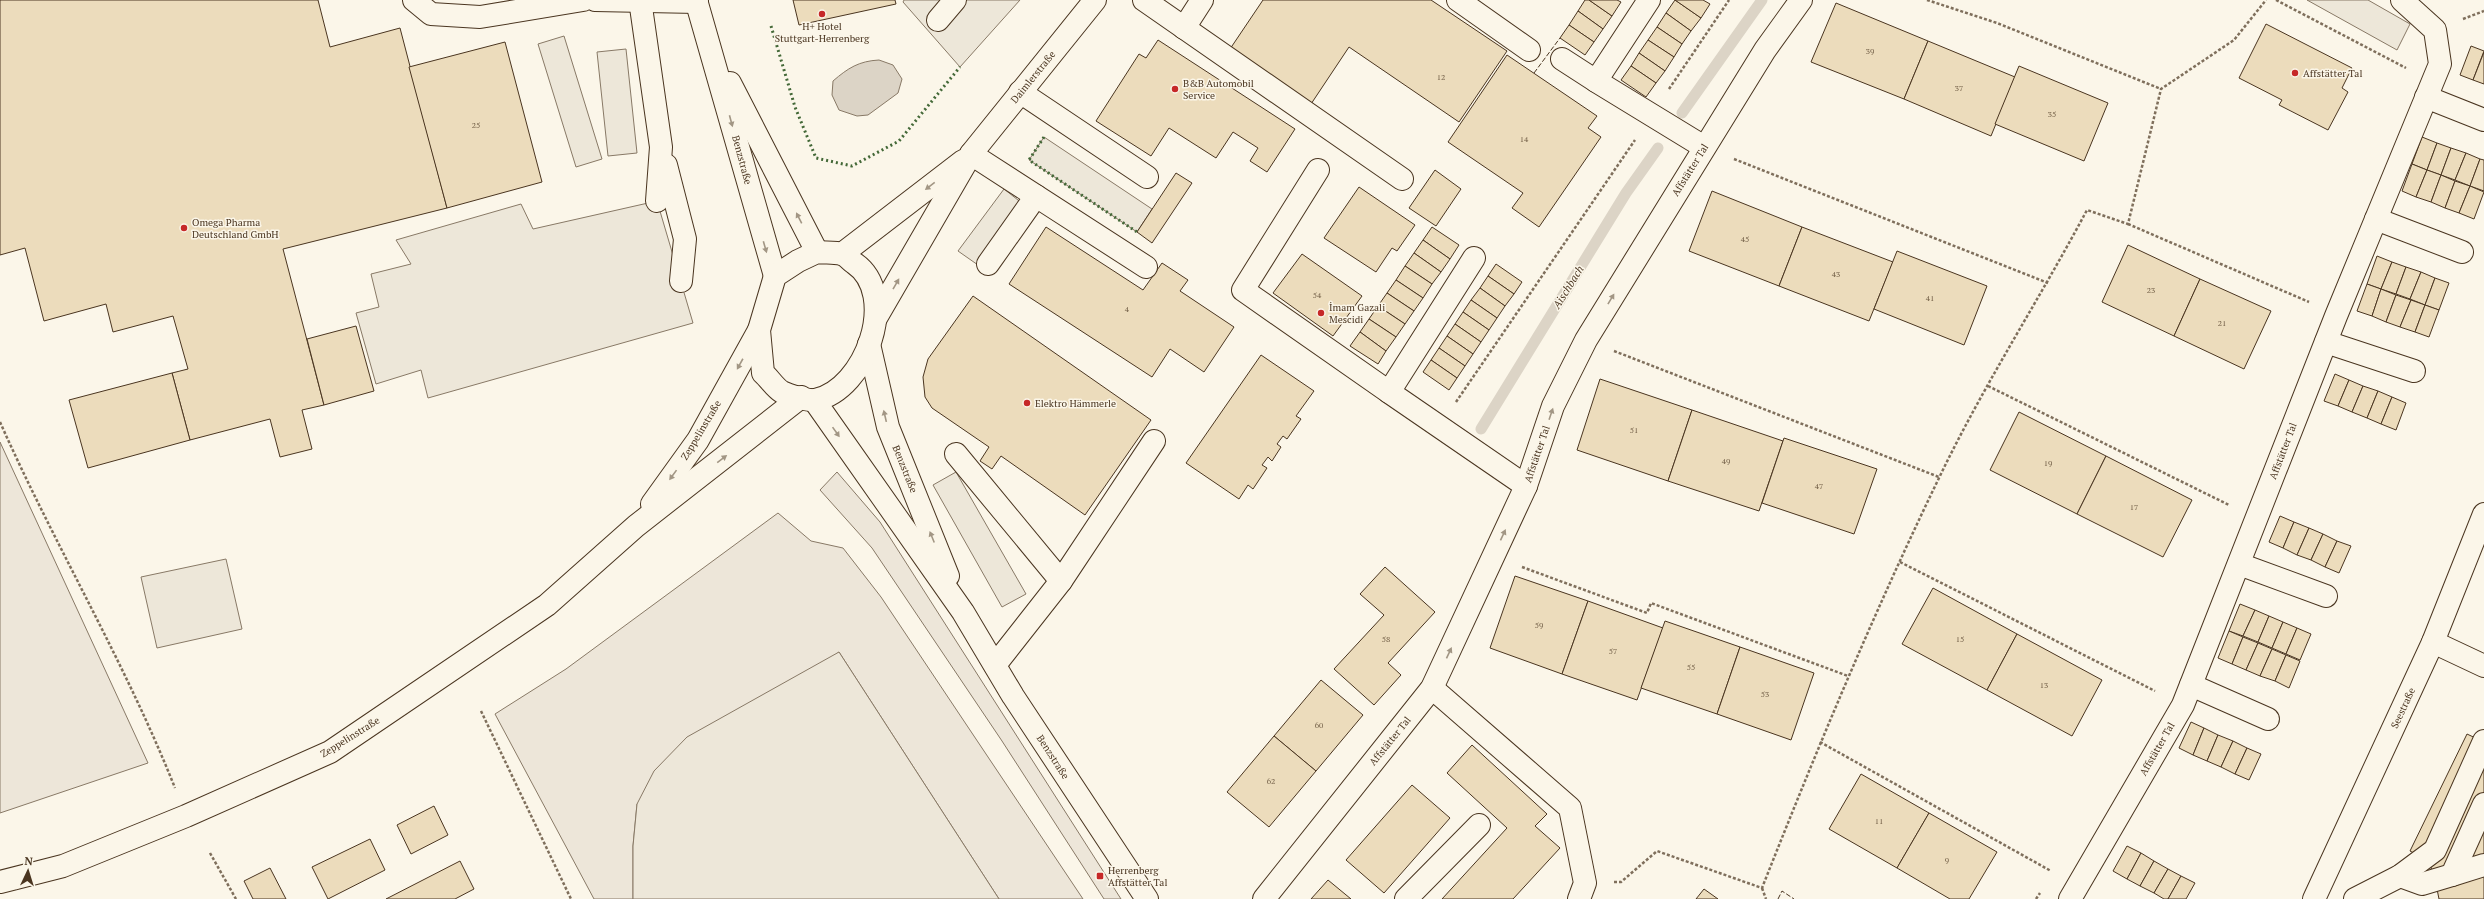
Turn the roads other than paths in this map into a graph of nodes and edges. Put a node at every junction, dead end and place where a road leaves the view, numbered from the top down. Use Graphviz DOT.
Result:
graph roads {
  1 [pos="414,0"];
  2 [pos="583,0"];
  3 [pos="595,0"];
  4 [pos="640,0"];
  5 [pos="955,0"];
  6 [pos="1095,0"];
  7 [pos="1144,0"];
  8 [pos="1202,0"];
  9 [pos="1458,0"];
  10 [pos="1649,0"];
  11 [pos="1801,0"];
  12 [pos="2402,0"];
  13 [pos="697,1"];
  14 [pos="938,20"];
  15 [pos="1184,28"];
  16 [pos="710,43"];
  17 [pos="1529,50"];
  18 [pos="1562,58"];
  19 [pos="1596,81"];
  20 [pos="1020,92"];
  21 [pos="2426,97"];
  22 [pos="2484,120"];
  23 [pos="661,147"];
  24 [pos="1704,147"];
  25 [pos="971,154"];
  26 [pos="1318,170"];
  27 [pos="1147,177"];
  28 [pos="1402,179"];
  29 [pos="1036,196"];
  30 [pos="657,201"];
  31 [pos="2376,219"];
  32 [pos="817,252"];
  33 [pos="2462,252"];
  34 [pos="842,254"];
  35 [pos="1474,258"];
  36 [pos="988,264"];
  37 [pos="1146,267"];
  38 [pos="775,276"];
  39 [pos="681,281"];
  40 [pos="876,318"];
  41 [pos="759,330"];
  42 [pos="2326,342"];
  43 [pos="869,344"];
  44 [pos="2414,371"];
  45 [pos="1389,392"];
  46 [pos="808,399"];
  47 [pos="1154,441"];
  48 [pos="956,454"];
  49 [pos="1526,486"];
  50 [pos="2484,514"];
  51 [pos="636,526"];
  52 [pos="2239,564"];
  53 [pos="1061,581"];
  54 [pos="2326,596"];
  55 [pos="963,612"];
  56 [pos="2433,642"];
  57 [pos="995,665"];
  58 [pos="2484,666"];
  59 [pos="2191,685"];
  60 [pos="1432,688"];
  61 [pos="2268,719"];
  62 [pos="2484,742"];
  63 [pos="2484,804"];
  64 [pos="1479,825"];
  65 [pos="2484,865"];
  66 [pos="2452,874"];
  67 [pos="2400,876"];
  68 [pos="0,882"];
  69 [pos="1582,891"];
  70 [pos="2076,895"];
  71 [pos="1147,899"];
  72 [pos="1264,899"];
  73 [pos="1406,899"];
  74 [pos="2314,899"];
  75 [pos="2355,899"];
  1 -- 2 [label="street"];
  3 -- 4 [label="street"];
  4 -- 13 [label="street"];
  4 -- 23 [label="street"];
  5 -- 14 [label="street"];
  6 -- 20 [label="street, Daimlerstraße"];
  7 -- 15 [label="street"];
  8 -- 15 [label="street"];
  9 -- 17 [label="street"];
  10 -- 19 [label="street"];
  11 -- 24 [label="street, Affstätter Tal"];
  12 -- 21 [label="street, Affstätter Tal"];
  13 -- 16 [label="street, Benzstraße"];
  15 -- 28 [label="street"];
  32 -- 16 [label="street, Benzstraße, one-way"];
  16 -- 38 [label="street, Benzstraße, one-way"];
  18 -- 19 [label="street"];
  19 -- 24 [label="street"];
  20 -- 25 [label="street, Daimlerstraße"];
  20 -- 27 [label="street"];
  21 -- 22 [label="street"];
  21 -- 31 [label="street, Affstätter Tal"];
  23 -- 30 [label="street"];
  23 -- 39 [label="street"];
  49 -- 24 [label="street, Affstätter Tal, one-way"];
  25 -- 29 [label="street"];
  25 -- 34 [label="street, Daimlerstraße, one-way"];
  40 -- 25 [label="street, Daimlerstraße, one-way"];
  26 -- 45 [label="street"];
  29 -- 36 [label="street"];
  29 -- 37 [label="street"];
  31 -- 33 [label="street"];
  31 -- 42 [label="street, Affstätter Tal"];
  32 -- 34 [label="street"];
  32 -- 38 [label="street"];
  34 -- 40 [label="street"];
  35 -- 45 [label="street"];
  38 -- 41 [label="street"];
  40 -- 43 [label="street"];
  41 -- 46 [label="street"];
  41 -- 51 [label="street, Zeppelinstraße, one-way"];
  42 -- 44 [label="street"];
  42 -- 52 [label="street, Affstätter Tal"];
  43 -- 46 [label="street"];
  55 -- 43 [label="street, Benzstraße, one-way"];
  45 -- 49 [label="street"];
  51 -- 46 [label="street, Zeppelinstraße, one-way"];
  46 -- 55 [label="street, Benzstraße, one-way"];
  47 -- 53 [label="street"];
  48 -- 53 [label="street"];
  60 -- 49 [label="street, Affstätter Tal, one-way"];
  50 -- 56 [label="street, Seestraße"];
  51 -- 68 [label="street, Zeppelinstraße"];
  52 -- 54 [label="street"];
  52 -- 59 [label="street, Affstätter Tal"];
  53 -- 57 [label="street"];
  55 -- 57 [label="street, Benzstraße"];
  56 -- 58 [label="street"];
  56 -- 74 [label="street, Seestraße"];
  57 -- 71 [label="street, Benzstraße"];
  59 -- 61 [label="street"];
  59 -- 70 [label="street, Affstätter Tal"];
  60 -- 69 [label="street"];
  60 -- 72 [label="street, Affstätter Tal"];
  62 -- 67 [label="street"];
  63 -- 66 [label="street"];
  64 -- 73 [label="street"];
  65 -- 66 [label="street"];
  66 -- 67 [label="street"];
  67 -- 75 [label="street"];
}
